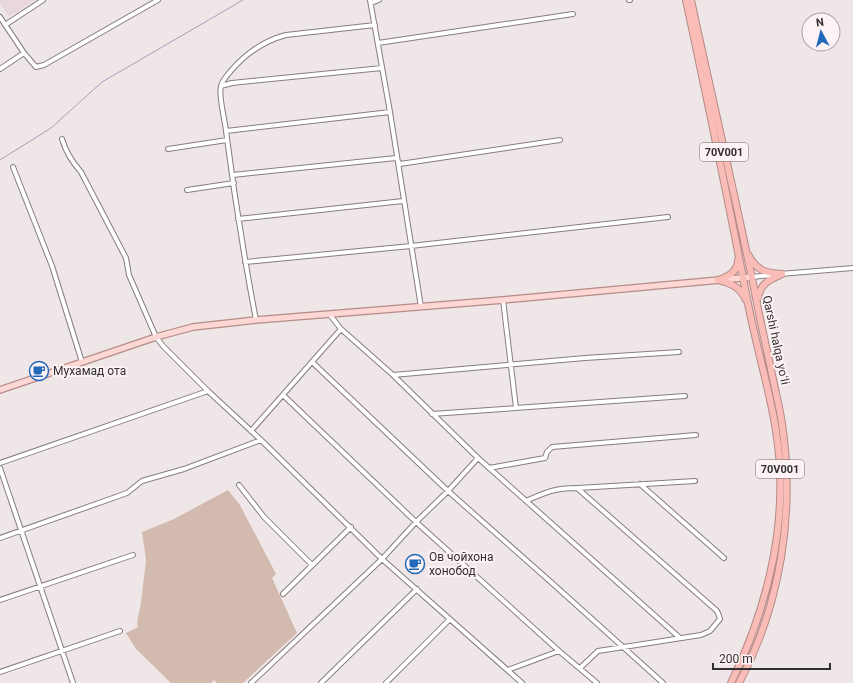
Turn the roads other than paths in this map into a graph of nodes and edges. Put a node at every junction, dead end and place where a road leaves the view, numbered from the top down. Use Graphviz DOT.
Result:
graph roads {
  1 [pos="42,0"];
  2 [pos="158,0"];
  3 [pos="379,0"];
  4 [pos="686,0"];
  5 [pos="691,0"];
  6 [pos="370,2"];
  7 [pos="573,14"];
  8 [pos="0,17"];
  9 [pos="5,24"];
  10 [pos="375,24"];
  11 [pos="378,43"];
  12 [pos="24,53"];
  13 [pos="382,68"];
  14 [pos="0,69"];
  15 [pos="221,86"];
  16 [pos="390,112"];
  17 [pos="226,131"];
  18 [pos="62,139"];
  19 [pos="227,140"];
  20 [pos="560,140"];
  21 [pos="168,148"];
  22 [pos="396,158"];
  23 [pos="13,166"];
  24 [pos="233,175"];
  25 [pos="234,183"];
  26 [pos="187,190"];
  27 [pos="403,201"];
  28 [pos="668,217"];
  29 [pos="238,219"];
  30 [pos="411,246"];
  31 [pos="738,250"];
  32 [pos="746,251"];
  33 [pos="245,262"];
  34 [pos="853,268"];
  35 [pos="782,274"];
  36 [pos="752,277"];
  37 [pos="743,278"];
  38 [pos="718,280"];
  39 [pos="503,300"];
  40 [pos="757,304"];
  41 [pos="421,307"];
  42 [pos="750,310"];
  43 [pos="330,314"];
  44 [pos="256,320"];
  45 [pos="341,329"];
  46 [pos="156,337"];
  47 [pos="679,352"];
  48 [pos="82,362"];
  49 [pos="312,362"];
  50 [pos="510,364"];
  51 [pos="393,375"];
  52 [pos="0,390"];
  53 [pos="208,391"];
  54 [pos="283,395"];
  55 [pos="685,396"];
  56 [pos="516,408"];
  57 [pos="432,414"];
  58 [pos="250,431"];
  59 [pos="696,435"];
  60 [pos="261,440"];
  61 [pos="478,458"];
  62 [pos="0,463"];
  63 [pos="0,468"];
  64 [pos="489,468"];
  65 [pos="695,481"];
  66 [pos="640,484"];
  67 [pos="239,485"];
  68 [pos="577,488"];
  69 [pos="448,491"];
  70 [pos="526,501"];
  71 [pos="416,522"];
  72 [pos="351,527"];
  73 [pos="22,531"];
  74 [pos="0,538"];
  75 [pos="133,555"];
  76 [pos="724,558"];
  77 [pos="382,559"];
  78 [pos="312,565"];
  79 [pos="40,587"];
  80 [pos="417,589"];
  81 [pos="283,594"];
  82 [pos="0,600"];
  83 [pos="450,619"];
  84 [pos="120,631"];
  85 [pos="680,638"];
  86 [pos="623,648"];
  87 [pos="62,650"];
  88 [pos="559,651"];
  89 [pos="580,668"];
  90 [pos="508,670"];
  91 [pos="0,672"];
  92 [pos="73,683"];
  93 [pos="251,683"];
  94 [pos="321,683"];
  95 [pos="386,683"];
  96 [pos="522,683"];
  97 [pos="597,683"];
  98 [pos="663,683"];
  99 [pos="731,683"];
  100 [pos="739,683"];
  1 -- 9 [label="street"];
  2 -- 12 [label="street"];
  3 -- 6 [label="street"];
  4 -- 31 [label="highway, Qarshi halqa yoʻli / 70V001"];
  5 -- 32 [label="highway, Qarshi halqa yoʻli / 70V001"];
  6 -- 10 [label="street"];
  7 -- 11 [label="street"];
  8 -- 9 [label="street"];
  9 -- 12 [label="street"];
  10 -- 11 [label="street"];
  10 -- 15 [label="street"];
  11 -- 13 [label="street"];
  12 -- 14 [label="street"];
  13 -- 15 [label="street"];
  13 -- 16 [label="street"];
  15 -- 17 [label="street"];
  16 -- 17 [label="street"];
  16 -- 22 [label="street"];
  17 -- 19 [label="street"];
  18 -- 46 [label="street"];
  19 -- 21 [label="street"];
  19 -- 24 [label="street"];
  20 -- 22 [label="street"];
  22 -- 24 [label="street"];
  22 -- 27 [label="street"];
  23 -- 48 [label="street"];
  24 -- 25 [label="street"];
  25 -- 26 [label="street"];
  25 -- 29 [label="street"];
  27 -- 29 [label="street"];
  27 -- 30 [label="street"];
  28 -- 30 [label="street"];
  29 -- 33 [label="street"];
  30 -- 33 [label="street"];
  30 -- 41 [label="street"];
  31 -- 37 [label="highway, Qarshi halqa yoʻli / 70V001"];
  31 -- 38 [label="highway"];
  32 -- 35 [label="highway"];
  32 -- 36 [label="highway, Qarshi halqa yoʻli / 70V001"];
  33 -- 44 [label="street"];
  34 -- 35 [label="street"];
  35 -- 36 [label="street"];
  35 -- 40 [label="highway"];
  36 -- 37 [label="main road"];
  36 -- 40 [label="highway, Qarshi halqa yoʻli / 70V001"];
  37 -- 38 [label="main road"];
  37 -- 42 [label="highway, Qarshi halqa yoʻli / 70V001"];
  38 -- 39 [label="main road"];
  38 -- 42 [label="highway"];
  39 -- 41 [label="main road"];
  39 -- 50 [label="street"];
  40 -- 100 [label="highway, Qarshi halqa yoʻli / 70V001"];
  41 -- 43 [label="main road"];
  42 -- 99 [label="highway, Qarshi halqa yoʻli / 70V001"];
  43 -- 44 [label="main road"];
  43 -- 45 [label="street"];
  44 -- 46 [label="main road"];
  45 -- 49 [label="street"];
  45 -- 51 [label="street"];
  46 -- 48 [label="main road"];
  46 -- 53 [label="street"];
  47 -- 50 [label="street"];
  48 -- 52 [label="main road"];
  49 -- 54 [label="street"];
  49 -- 69 [label="street"];
  50 -- 51 [label="street"];
  50 -- 56 [label="street"];
  51 -- 57 [label="street"];
  53 -- 58 [label="street"];
  53 -- 62 [label="street"];
  54 -- 58 [label="street"];
  54 -- 71 [label="street"];
  55 -- 56 [label="street"];
  56 -- 57 [label="street"];
  57 -- 61 [label="street"];
  58 -- 60 [label="street"];
  59 -- 64 [label="street"];
  60 -- 72 [label="street"];
  60 -- 73 [label="street"];
  61 -- 64 [label="street"];
  61 -- 69 [label="street"];
  63 -- 73 [label="street"];
  64 -- 70 [label="street"];
  65 -- 66 [label="street"];
  66 -- 68 [label="street"];
  66 -- 76 [label="street"];
  67 -- 78 [label="street"];
  68 -- 70 [label="street"];
  68 -- 85 [label="street"];
  69 -- 71 [label="street"];
  69 -- 86 [label="street"];
  70 -- 85 [label="street"];
  71 -- 77 [label="street"];
  71 -- 88 [label="street"];
  72 -- 77 [label="street"];
  72 -- 78 [label="street"];
  73 -- 74 [label="street"];
  73 -- 79 [label="street"];
  75 -- 79 [label="street"];
  77 -- 80 [label="street"];
  77 -- 93 [label="street"];
  78 -- 81 [label="street"];
  79 -- 82 [label="street"];
  79 -- 87 [label="street"];
  80 -- 83 [label="street"];
  80 -- 94 [label="street"];
  83 -- 90 [label="street"];
  83 -- 95 [label="street"];
  84 -- 87 [label="street"];
  85 -- 86 [label="street"];
  86 -- 89 [label="street"];
  86 -- 98 [label="street"];
  87 -- 91 [label="street"];
  87 -- 92 [label="street"];
  88 -- 89 [label="street"];
  88 -- 90 [label="street"];
  89 -- 97 [label="street"];
  90 -- 96 [label="street"];
}
